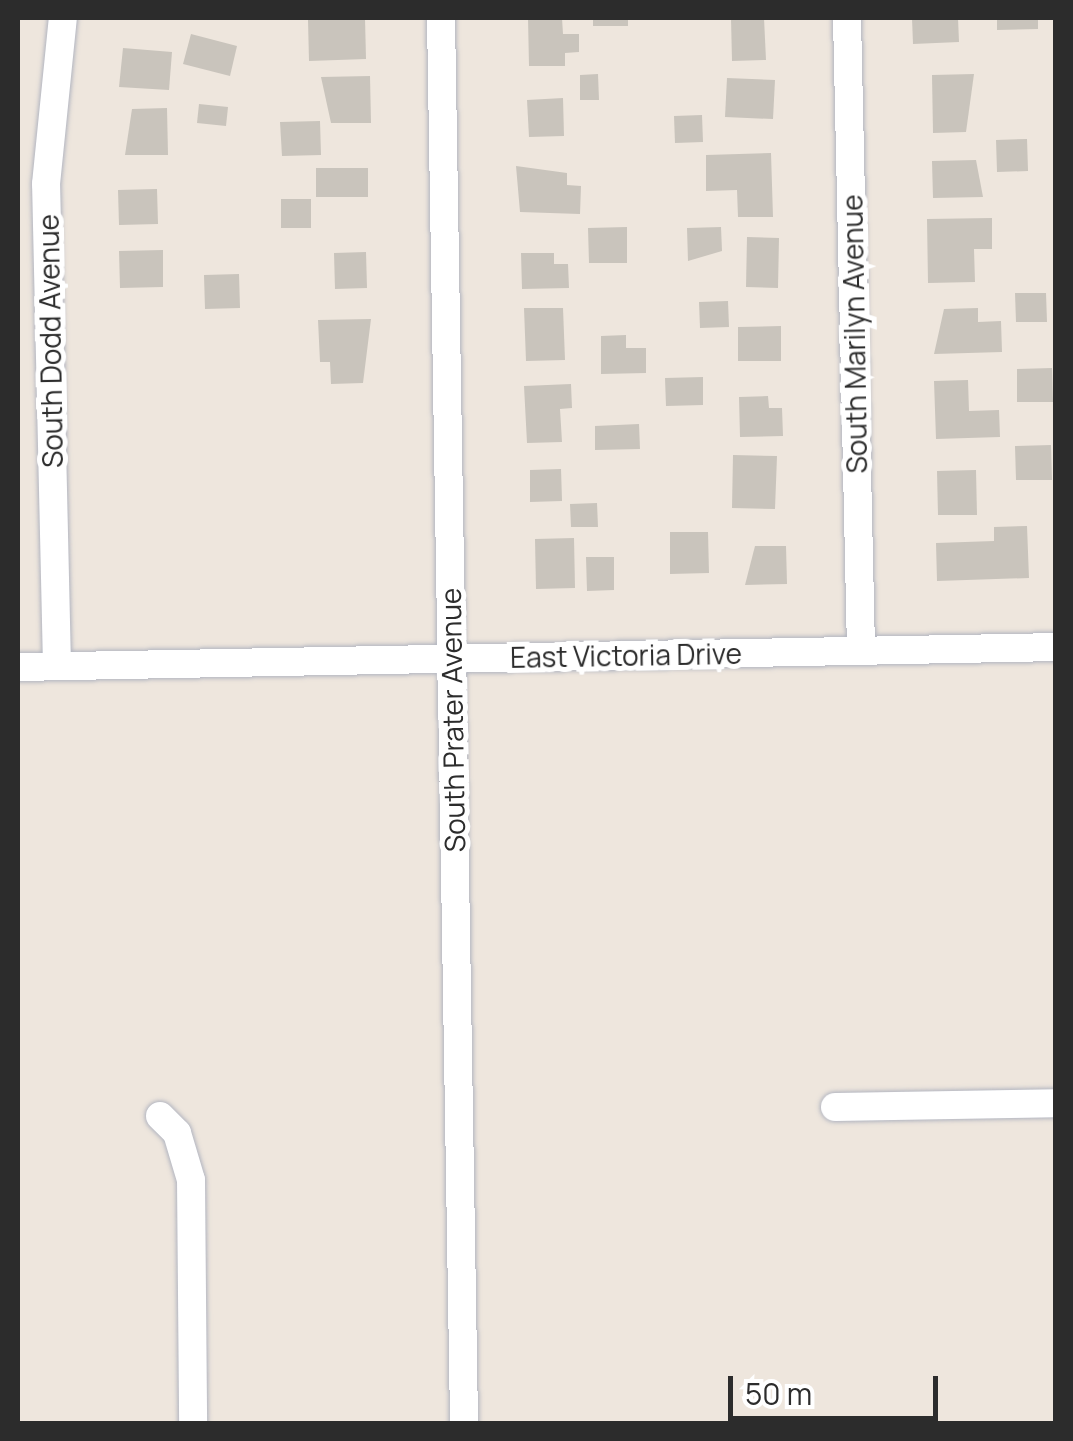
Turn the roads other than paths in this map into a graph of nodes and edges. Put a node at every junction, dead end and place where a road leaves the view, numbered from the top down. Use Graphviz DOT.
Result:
graph roads {
  1 [pos="64,18"];
  2 [pos="441,18"];
  3 [pos="847,18"];
  4 [pos="46,184"];
  5 [pos="18,185"];
  6 [pos="1056,647"];
  7 [pos="861,651"];
  8 [pos="451,659"];
  9 [pos="57,666"];
  10 [pos="18,667"];
  11 [pos="1056,1103"];
  12 [pos="835,1107"];
  13 [pos="160,1116"];
  14 [pos="193,1424"];
  15 [pos="464,1424"];
  1 -- 4 [label="street, South Dodd Avenue"];
  2 -- 8 [label="street, South Prater Avenue"];
  3 -- 7 [label="street, South Marilyn Avenue"];
  4 -- 5 [label="street"];
  4 -- 9 [label="street, South Dodd Avenue"];
  6 -- 7 [label="street, East Victoria Drive"];
  7 -- 8 [label="street, East Victoria Drive"];
  8 -- 9 [label="street, East Victoria Drive"];
  8 -- 15 [label="street, South Prater Avenue"];
  9 -- 10 [label="street, East Victoria Drive"];
  11 -- 12 [label="street"];
  13 -- 14 [label="street"];
}
